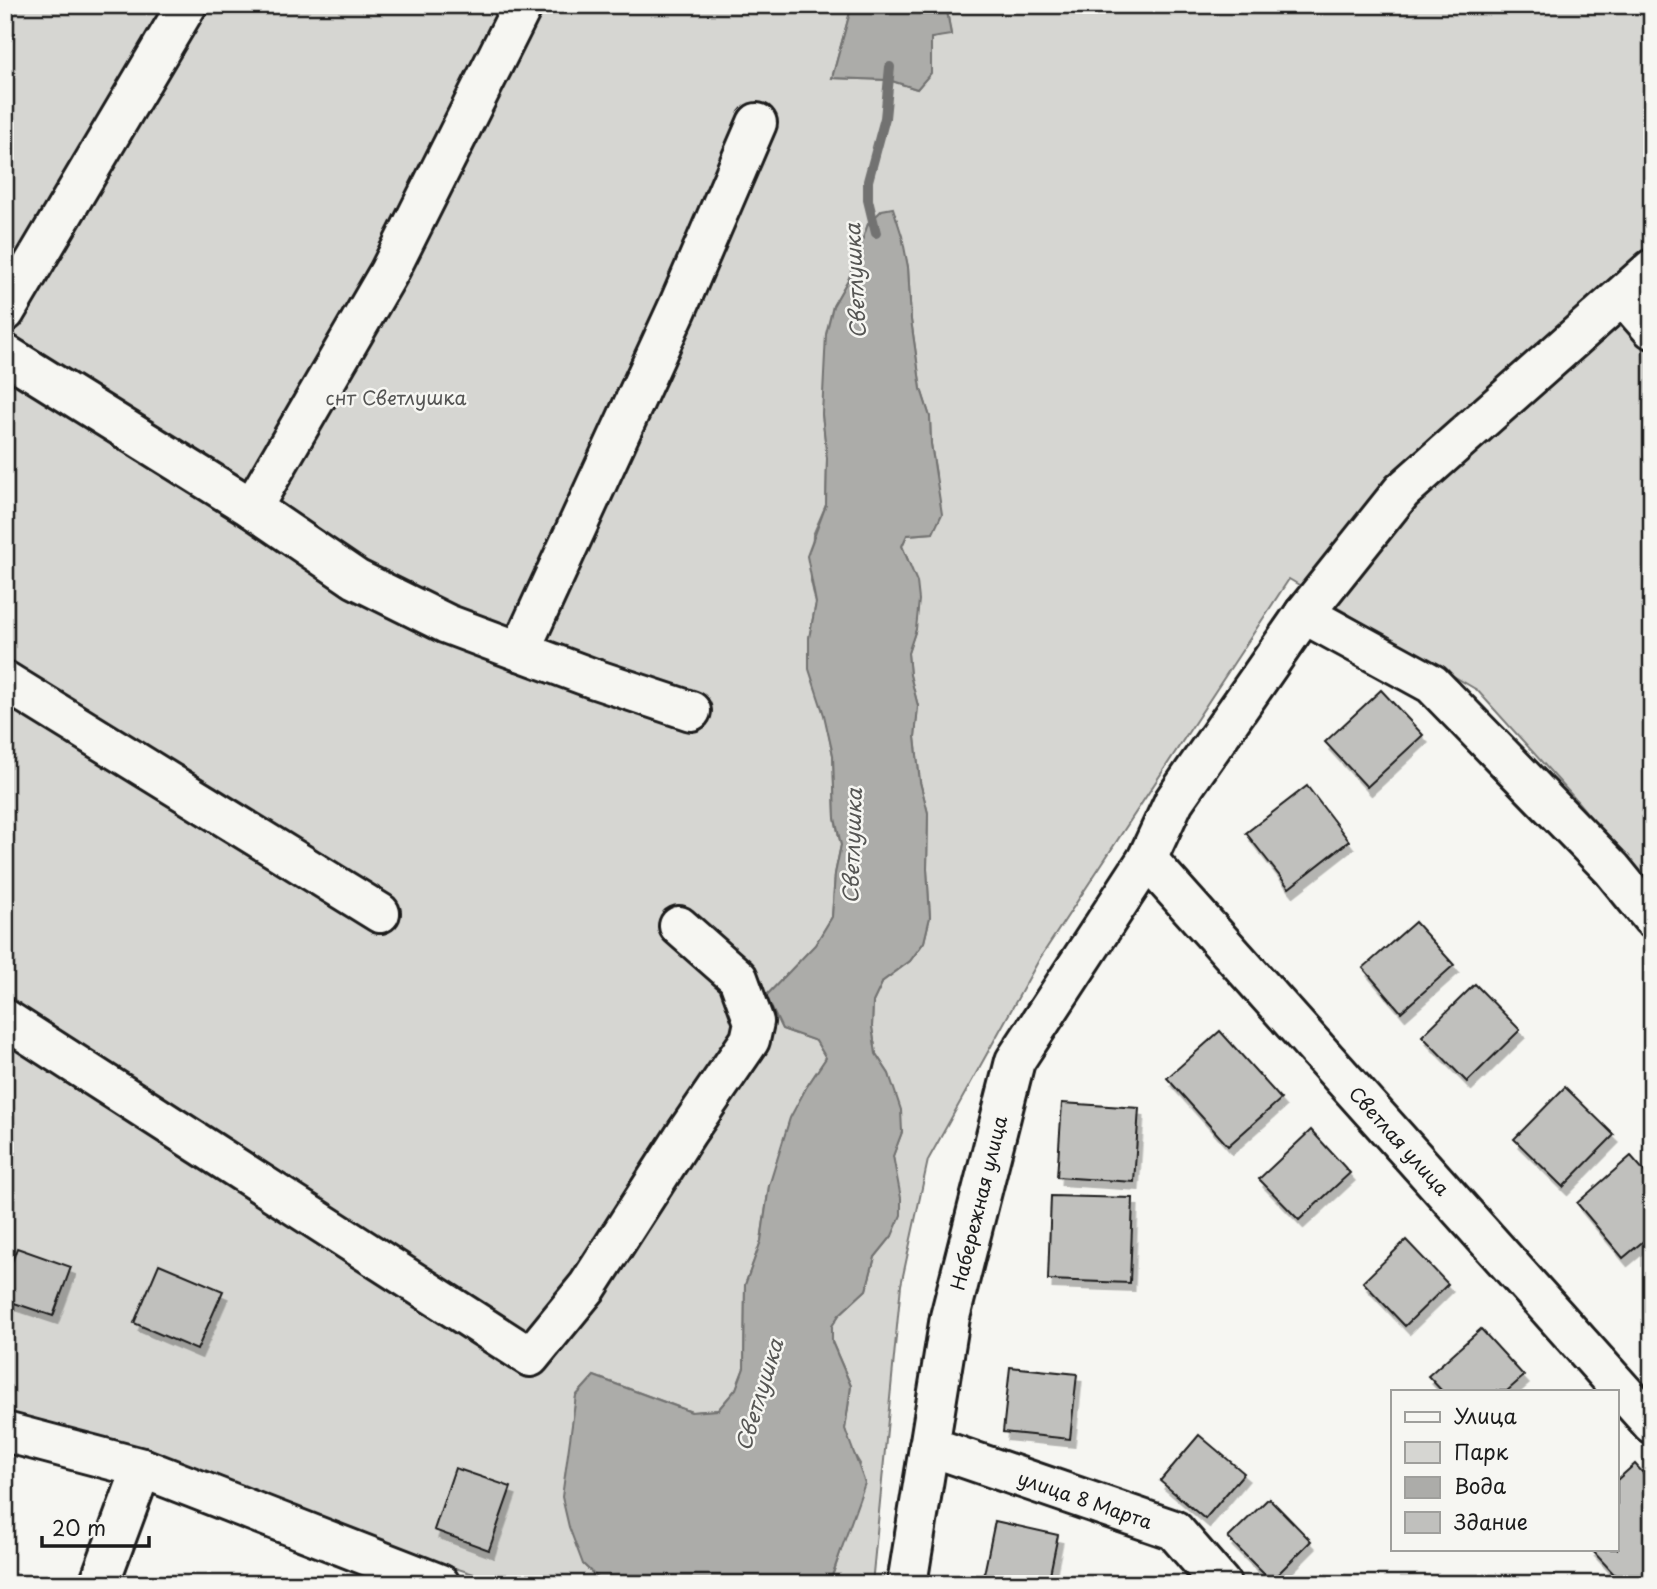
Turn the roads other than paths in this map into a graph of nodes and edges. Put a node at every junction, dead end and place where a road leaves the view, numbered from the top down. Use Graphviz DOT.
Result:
graph roads {
  1 [pos="187,5"];
  2 [pos="523,5"];
  3 [pos="757,122"];
  4 [pos="1652,269"];
  5 [pos="1623,296"];
  6 [pos="5,312"];
  7 [pos="1652,329"];
  8 [pos="5,354"];
  9 [pos="252,508"];
  10 [pos="1304,614"];
  11 [pos="520,651"];
  12 [pos="5,681"];
  13 [pos="691,711"];
  14 [pos="1147,859"];
  15 [pos="380,913"];
  16 [pos="1652,918"];
  17 [pos="679,926"];
  18 [pos="5,1019"];
  19 [pos="1652,1424"];
  20 [pos="5,1432"];
  21 [pos="929,1446"];
  22 [pos="142,1468"];
  23 [pos="99,1584"];
  24 [pos="440,1584"];
  25 [pos="907,1584"];
  26 [pos="1221,1584"];
  1 -- 6 [label="street"];
  2 -- 9 [label="street"];
  3 -- 11 [label="street"];
  4 -- 5 [label="street, Набережная улица"];
  5 -- 7 [label="street"];
  5 -- 10 [label="street, Набережная улица"];
  8 -- 9 [label="street"];
  9 -- 11 [label="street"];
  10 -- 14 [label="street, Набережная улица"];
  10 -- 16 [label="street"];
  11 -- 13 [label="street"];
  12 -- 15 [label="street"];
  14 -- 19 [label="street, Светлая улица"];
  14 -- 21 [label="street, Набережная улица"];
  17 -- 18 [label="street"];
  20 -- 22 [label="street"];
  21 -- 25 [label="street, Набережная улица"];
  21 -- 26 [label="street, улица 8 Марта"];
  22 -- 23 [label="street"];
  22 -- 24 [label="street"];
}
